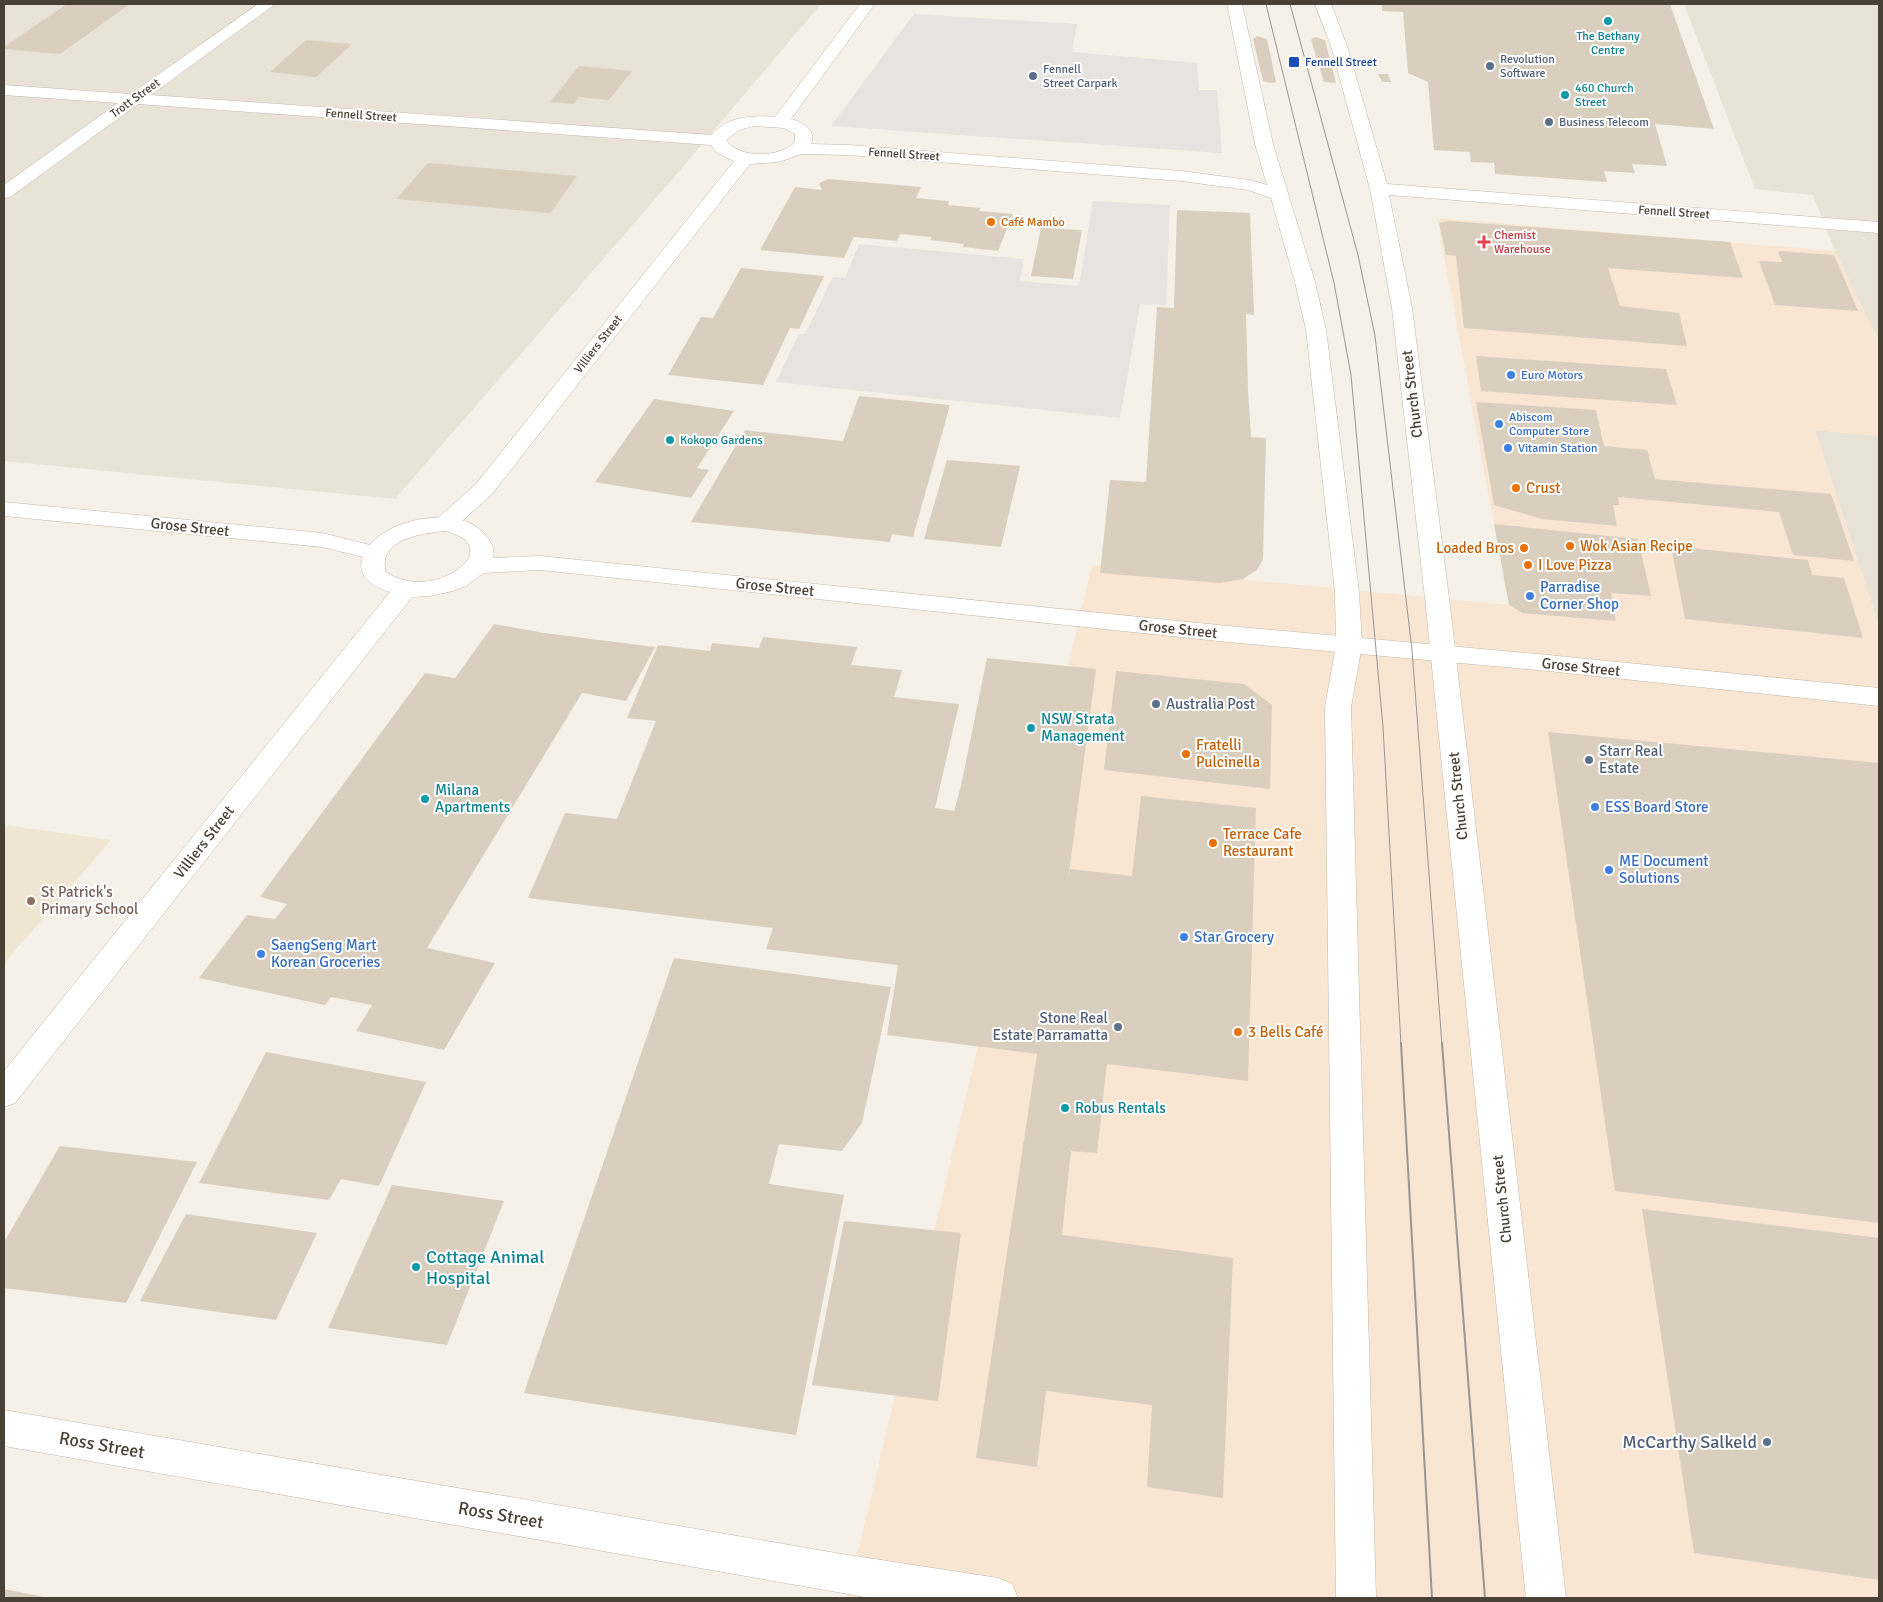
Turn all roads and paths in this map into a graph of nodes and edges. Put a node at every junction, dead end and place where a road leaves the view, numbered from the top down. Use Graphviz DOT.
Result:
graph roads {
  1 [pos="267,4"];
  2 [pos="868,4"];
  3 [pos="1235,4"];
  4 [pos="1323,4"];
  5 [pos="4,90"];
  6 [pos="132,100"];
  7 [pos="780,122"];
  8 [pos="718,140"];
  9 [pos="797,149"];
  10 [pos="745,158"];
  11 [pos="1379,189"];
  12 [pos="4,193"];
  13 [pos="1278,194"];
  14 [pos="1879,228"];
  15 [pos="4,509"];
  16 [pos="445,524"];
  17 [pos="375,553"];
  18 [pos="477,566"];
  19 [pos="404,589"];
  20 [pos="1349,645"];
  21 [pos="1443,653"];
  22 [pos="1879,698"];
  23 [pos="4,1094"];
  24 [pos="4,1428"];
  25 [pos="998,1598"];
  26 [pos="1356,1598"];
  27 [pos="1546,1598"];
  1 -- 6 [label="street, Trott Street"];
  2 -- 7 [label="street"];
  3 -- 13 [label="street"];
  4 -- 11 [label="street, Church Street"];
  5 -- 6 [label="street, Fennell Street"];
  6 -- 8 [label="street, Fennell Street"];
  6 -- 12 [label="street, Trott Street"];
  7 -- 8 [label="street"];
  7 -- 9 [label="street"];
  8 -- 10 [label="street"];
  9 -- 10 [label="street, Fennell Street"];
  9 -- 13 [label="street, Fennell Street"];
  10 -- 16 [label="street, Villiers Street"];
  11 -- 14 [label="street, Fennell Street"];
  11 -- 21 [label="street, Church Street"];
  13 -- 20 [label="street"];
  15 -- 17 [label="street, Grose Street"];
  16 -- 17 [label="street"];
  16 -- 18 [label="street"];
  17 -- 19 [label="street"];
  18 -- 19 [label="street"];
  18 -- 20 [label="street, Grose Street"];
  19 -- 23 [label="street, Villiers Street"];
  20 -- 21 [label="street, Grose Street"];
  20 -- 26 [label="street"];
  21 -- 22 [label="street, Grose Street"];
  21 -- 27 [label="street, Church Street"];
  24 -- 25 [label="street, Ross Street"];
}
